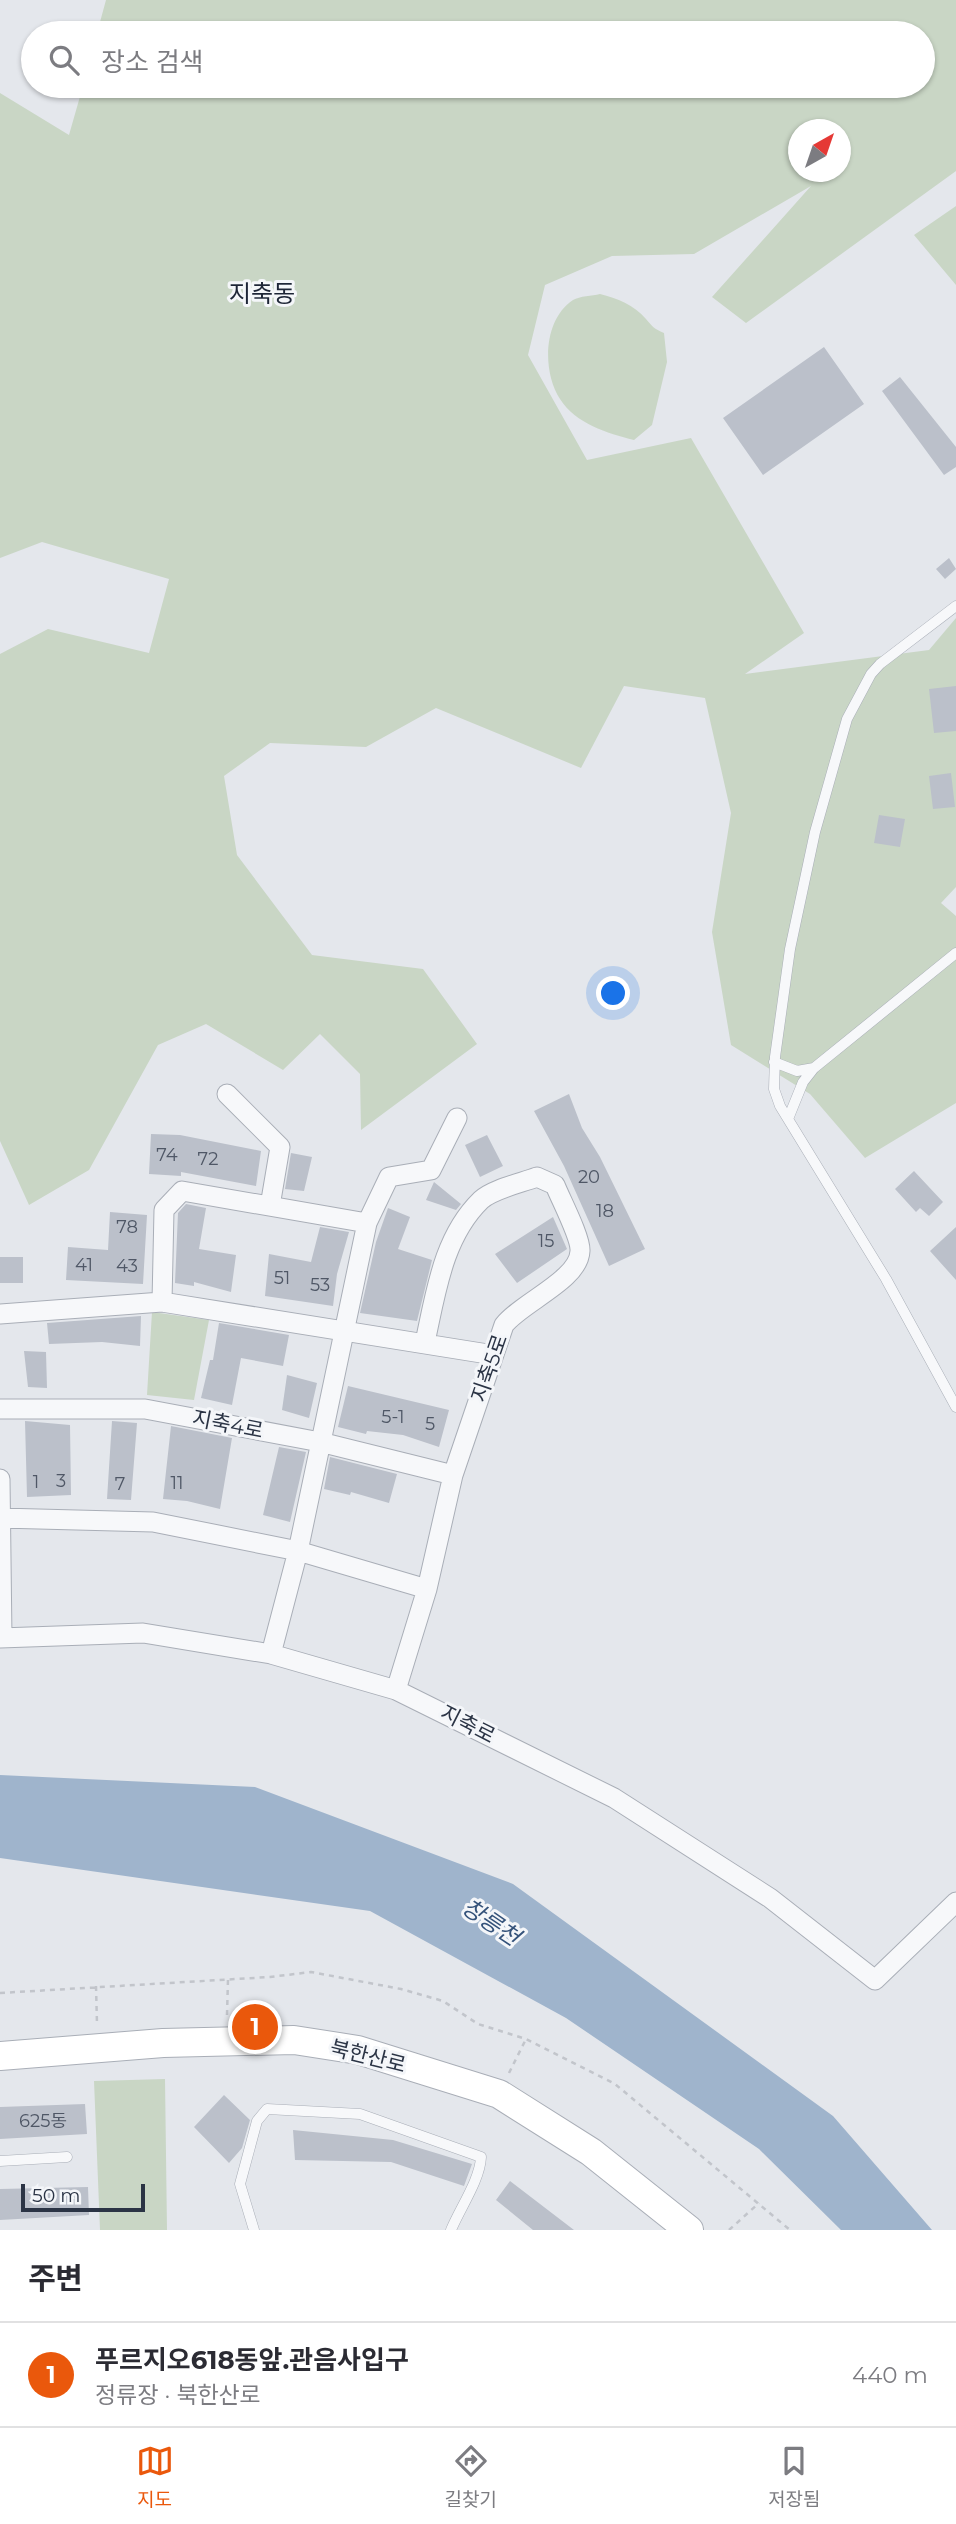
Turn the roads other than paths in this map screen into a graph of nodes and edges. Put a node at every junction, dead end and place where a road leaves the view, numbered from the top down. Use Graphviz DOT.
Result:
graph roads {
  1 [pos="956,606"];
  2 [pos="956,953"];
  3 [pos="774,1062"];
  4 [pos="814,1068"];
  5 [pos="227,1094"];
  6 [pos="457,1118"];
  7 [pos="788,1119"];
  8 [pos="270,1206"];
  9 [pos="367,1223"];
  10 [pos="162,1302"];
  11 [pos="0,1314"];
  12 [pos="345,1331"];
  13 [pos="425,1342"];
  14 [pos="494,1355"];
  15 [pos="955,1402"];
  16 [pos="0,1409"];
  17 [pos="320,1441"];
  18 [pos="453,1475"];
  19 [pos="0,1479"];
  20 [pos="1,1518"];
  21 [pos="298,1550"];
  22 [pos="427,1588"];
  23 [pos="1,1638"];
  24 [pos="271,1654"];
  25 [pos="396,1690"];
  26 [pos="956,1902"];
  27 [pos="0,2056"];
  28 [pos="67,2157"];
  29 [pos="0,2161"];
  30 [pos="254,2230"];
  31 [pos="451,2230"];
  32 [pos="689,2230"];
  1 -- 3 [label="lane"];
  2 -- 4 [label="lane"];
  3 -- 4 [label="lane"];
  3 -- 7 [label="lane"];
  4 -- 7 [label="lane"];
  5 -- 8 [label="street"];
  6 -- 9 [label="street"];
  7 -- 15 [label="lane"];
  8 -- 9 [label="street"];
  8 -- 10 [label="street"];
  9 -- 12 [label="street"];
  10 -- 11 [label="street"];
  10 -- 12 [label="street"];
  12 -- 13 [label="street"];
  12 -- 17 [label="street"];
  13 -- 14 [label="street"];
  13 -- 14 [label="street, 지축5로"];
  14 -- 18 [label="street, 지축5로"];
  16 -- 17 [label="street, 지축4로"];
  17 -- 18 [label="street, 지축4로"];
  17 -- 21 [label="street"];
  18 -- 22 [label="street, 지축5로"];
  19 -- 20 [label="street"];
  20 -- 21 [label="street"];
  20 -- 23 [label="street"];
  21 -- 22 [label="street"];
  21 -- 24 [label="street"];
  22 -- 25 [label="street, 지축5로"];
  23 -- 24 [label="street, 지축로"];
  24 -- 25 [label="street, 지축로"];
  25 -- 26 [label="street, 지축로"];
  27 -- 32 [label="main road, 북한산로"];
  28 -- 29 [label="lane"];
  30 -- 31 [label="lane"];
}
